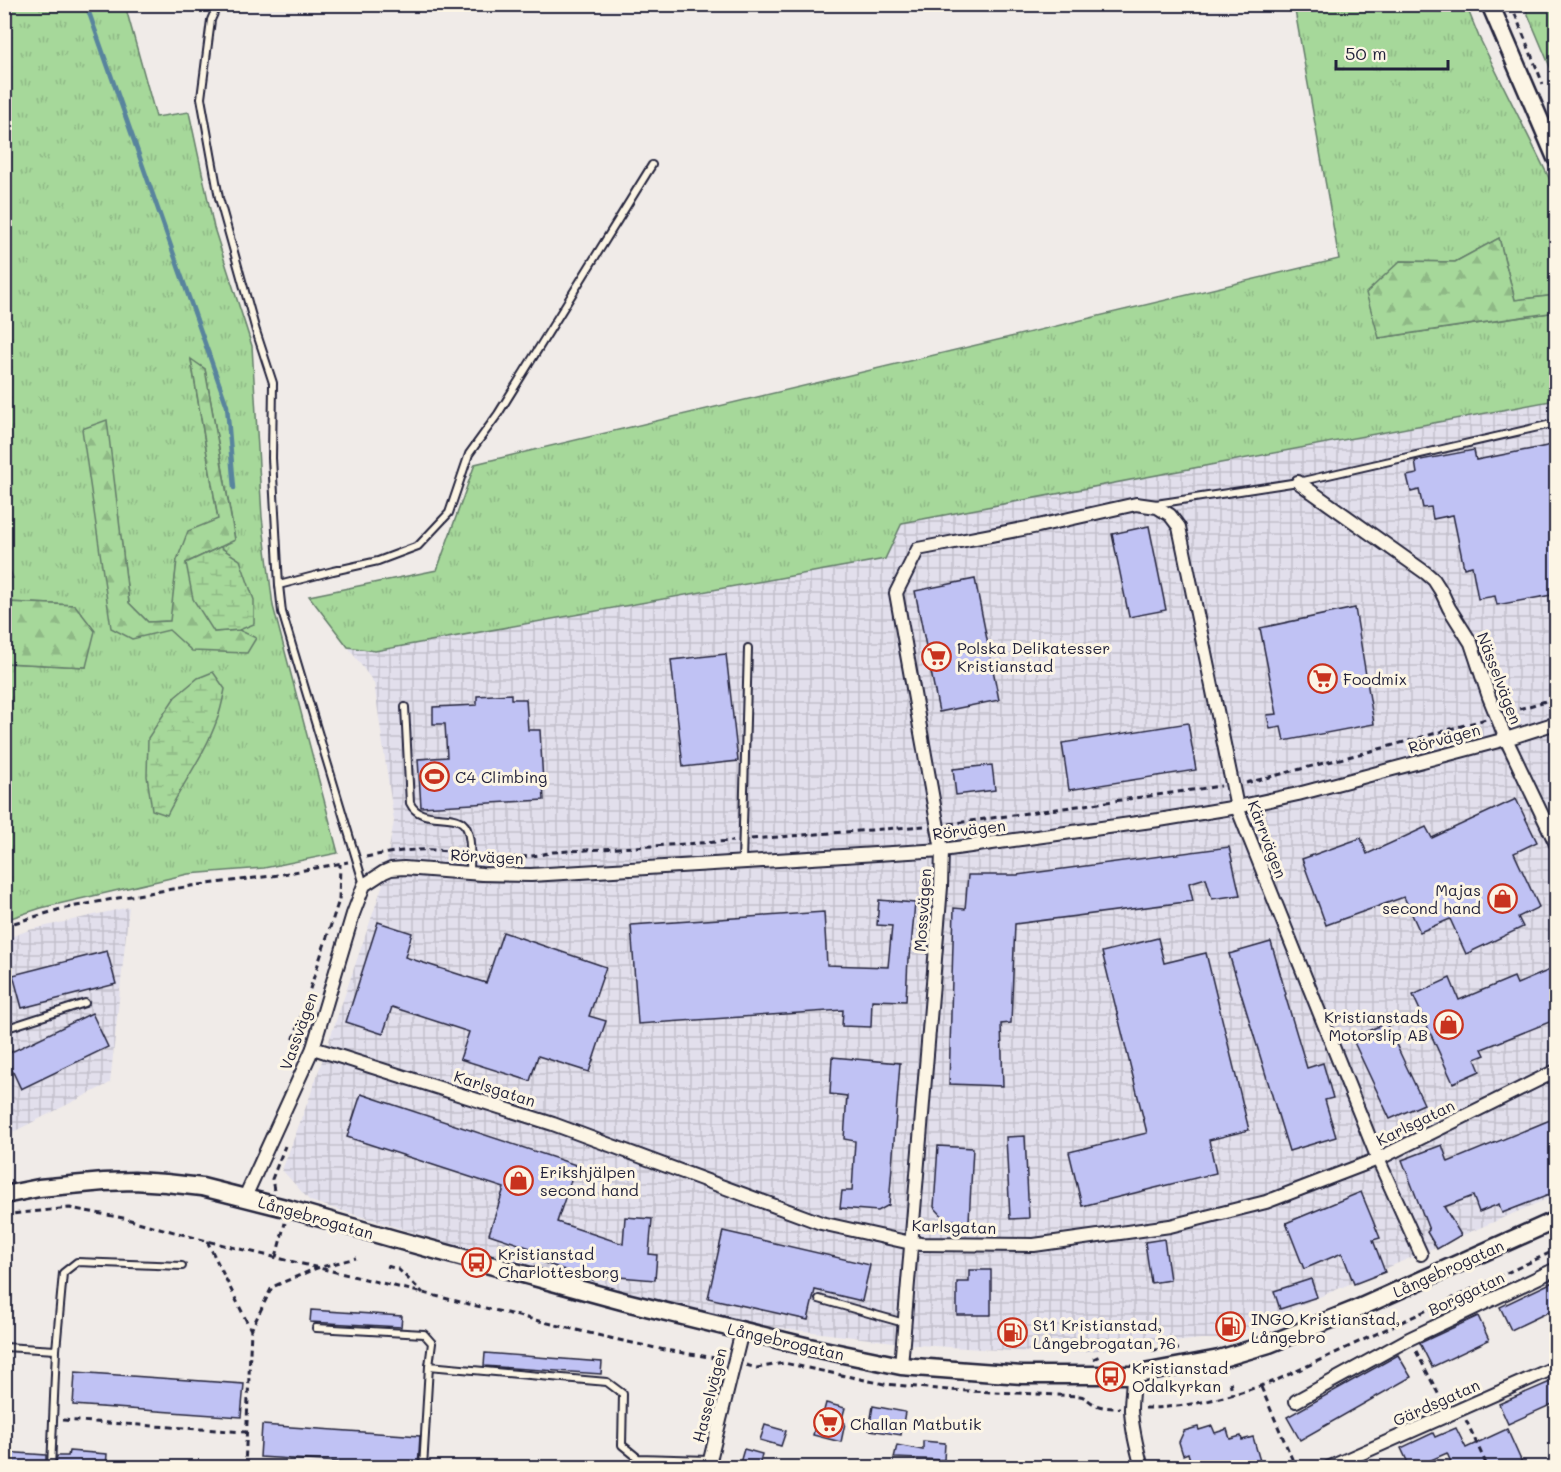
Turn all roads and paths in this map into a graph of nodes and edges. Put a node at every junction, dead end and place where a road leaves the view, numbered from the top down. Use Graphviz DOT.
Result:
graph roads {
  1 [pos="218,4"];
  2 [pos="1490,4"];
  3 [pos="1511,4"];
  4 [pos="1544,85"];
  5 [pos="1557,158"];
  6 [pos="652,165"];
  7 [pos="1557,423"];
  8 [pos="1298,482"];
  9 [pos="1146,505"];
  10 [pos="279,585"];
  11 [pos="748,648"];
  12 [pos="1557,698"];
  13 [pos="405,707"];
  14 [pos="1496,716"];
  15 [pos="1557,723"];
  16 [pos="1506,739"];
  17 [pos="1233,784"];
  18 [pos="1237,807"];
  19 [pos="937,825"];
  20 [pos="743,840"];
  21 [pos="1557,844"];
  22 [pos="942,850"];
  23 [pos="470,855"];
  24 [pos="356,860"];
  25 [pos="742,863"];
  26 [pos="470,873"];
  27 [pos="364,885"];
  28 [pos="4,926"];
  29 [pos="84,1003"];
  30 [pos="4,1029"];
  31 [pos="313,1048"];
  32 [pos="1557,1071"];
  33 [pos="1378,1159"];
  34 [pos="4,1195"];
  35 [pos="245,1197"];
  36 [pos="1557,1220"];
  37 [pos="207,1241"];
  38 [pos="911,1243"];
  39 [pos="1421,1254"];
  40 [pos="357,1257"];
  41 [pos="182,1266"];
  42 [pos="387,1266"];
  43 [pos="1557,1269"];
  44 [pos="424,1294"];
  45 [pos="819,1299"];
  46 [pos="904,1323"];
  47 [pos="316,1328"];
  48 [pos="251,1330"];
  49 [pos="742,1330"];
  50 [pos="1409,1339"];
  51 [pos="4,1347"];
  52 [pos="56,1350"];
  53 [pos="1102,1355"];
  54 [pos="1093,1359"];
  55 [pos="429,1366"];
  56 [pos="901,1366"];
  57 [pos="1557,1367"];
  58 [pos="1133,1375"];
  59 [pos="1230,1382"];
  60 [pos="1260,1386"];
  61 [pos="1233,1395"];
  62 [pos="1296,1401"];
  63 [pos="1455,1412"];
  64 [pos="53,1419"];
  65 [pos="246,1432"];
  66 [pos="710,1464"];
  67 [pos="51,1467"];
  68 [pos="245,1467"];
  69 [pos="423,1467"];
  70 [pos="1142,1467"];
  71 [pos="1296,1467"];
  72 [pos="1328,1467"];
  73 [pos="1488,1467"];
  1 -- 10 [label="lane"];
  2 -- 5 [label="main road"];
  3 -- 4 [label="path"];
  6 -- 10 [label="lane"];
  7 -- 8 [label="lane"];
  8 -- 9 [label="lane"];
  8 -- 14 [label="street, Nässelvägen"];
  9 -- 17 [label="street, Kärrvägen"];
  9 -- 19 [label="street, Mossvägen"];
  10 -- 24 [label="lane"];
  11 -- 20 [label="lane"];
  12 -- 14 [label="path"];
  13 -- 23 [label="lane"];
  14 -- 16 [label="street, Nässelvägen"];
  14 -- 17 [label="path"];
  15 -- 16 [label="street, Rörvägen"];
  16 -- 18 [label="street, Rörvägen"];
  16 -- 21 [label="street, Nässelvägen"];
  17 -- 18 [label="street, Kärrvägen"];
  17 -- 19 [label="path"];
  18 -- 22 [label="street, Rörvägen"];
  18 -- 33 [label="street, Kärrvägen"];
  19 -- 20 [label="path"];
  19 -- 22 [label="street, Mossvägen"];
  20 -- 23 [label="path"];
  20 -- 25 [label="lane"];
  22 -- 25 [label="street, Rörvägen"];
  22 -- 38 [label="street, Mossvägen"];
  23 -- 24 [label="path"];
  23 -- 26 [label="lane"];
  24 -- 27 [label="lane"];
  24 -- 28 [label="path"];
  25 -- 26 [label="street, Rörvägen"];
  26 -- 27 [label="street, Rörvägen"];
  27 -- 31 [label="street, Vassvägen"];
  29 -- 30 [label="lane"];
  31 -- 35 [label="street, Vassvägen"];
  31 -- 38 [label="street, Karlsgatan"];
  32 -- 33 [label="street, Karlsgatan"];
  33 -- 38 [label="street, Karlsgatan"];
  33 -- 39 [label="street, Kärrvägen"];
  34 -- 35 [label="main road, Långebrogatan"];
  35 -- 49 [label="main road, Långebrogatan"];
  36 -- 58 [label="main road, Långebrogatan"];
  37 -- 48 [label="path"];
  38 -- 46 [label="street, Mossvägen"];
  40 -- 48 [label="path"];
  41 -- 52 [label="lane"];
  42 -- 44 [label="path"];
  43 -- 50 [label="street, Borggatan"];
  45 -- 46 [label="lane"];
  46 -- 56 [label="street, Mossvägen"];
  47 -- 55 [label="lane"];
  48 -- 65 [label="path"];
  49 -- 56 [label="main road, Långebrogatan"];
  49 -- 66 [label="street, Hasselvägen"];
  50 -- 62 [label="street, Borggatan"];
  50 -- 63 [label="path"];
  51 -- 52 [label="lane"];
  52 -- 64 [label="lane"];
  53 -- 54 [label="path"];
  55 -- 66 [label="lane"];
  55 -- 69 [label="lane"];
  56 -- 58 [label="main road, Långebrogatan"];
  57 -- 63 [label="street, Gärdsgatan"];
  58 -- 70 [label="street"];
  59 -- 61 [label="path"];
  60 -- 71 [label="path"];
  63 -- 72 [label="street, Gärdsgatan"];
  63 -- 73 [label="path"];
  64 -- 65 [label="path"];
  64 -- 67 [label="lane"];
  65 -- 68 [label="path"];
}
